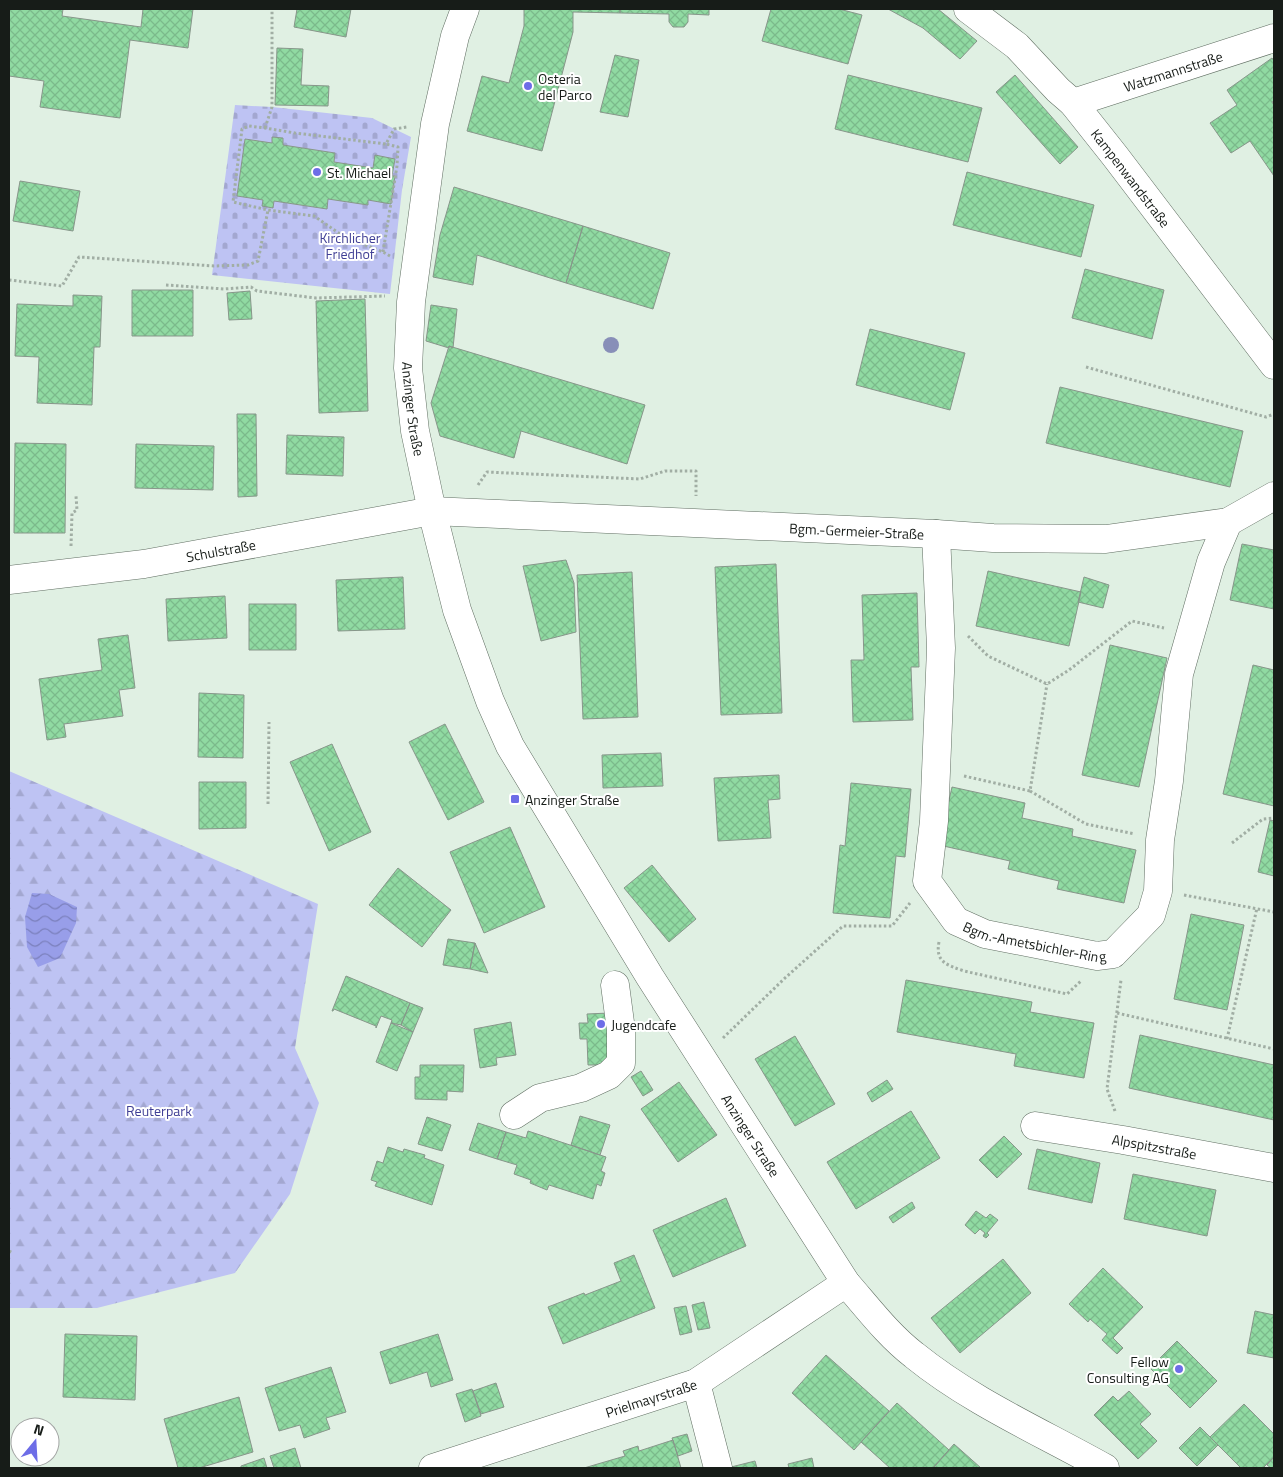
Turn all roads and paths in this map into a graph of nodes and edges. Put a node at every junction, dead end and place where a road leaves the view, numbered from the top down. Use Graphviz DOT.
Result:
graph roads {
  1 [pos="272,9"];
  2 [pos="465,9"];
  3 [pos="968,9"];
  4 [pos="1274,38"];
  5 [pos="1073,103"];
  6 [pos="435,124"];
  7 [pos="266,128"];
  8 [pos="386,144"];
  9 [pos="268,210"];
  10 [pos="383,252"];
  11 [pos="416,262"];
  12 [pos="9,280"];
  13 [pos="166,285"];
  14 [pos="385,296"];
  15 [pos="1274,366"];
  16 [pos="1086,367"];
  17 [pos="1274,414"];
  18 [pos="476,490"];
  19 [pos="76,496"];
  20 [pos="1274,496"];
  21 [pos="696,503"];
  22 [pos="432,511"];
  23 [pos="1228,522"];
  24 [pos="936,534"];
  25 [pos="71,546"];
  26 [pos="9,580"];
  27 [pos="940,608"];
  28 [pos="1190,634"];
  29 [pos="1047,684"];
  30 [pos="269,722"];
  31 [pos="936,770"];
  32 [pos="1030,791"];
  33 [pos="268,804"];
  34 [pos="1274,818"];
  35 [pos="1160,840"];
  36 [pos="1232,843"];
  37 [pos="927,881"];
  38 [pos="1158,891"];
  39 [pos="1257,908"];
  40 [pos="1274,912"];
  41 [pos="1125,942"];
  42 [pos="615,985"];
  43 [pos="1117,1013"];
  44 [pos="731,1031"];
  45 [pos="1227,1039"];
  46 [pos="1274,1049"];
  47 [pos="1116,1113"];
  48 [pos="514,1115"];
  49 [pos="1035,1126"];
  50 [pos="1274,1168"];
  51 [pos="846,1283"];
  52 [pos="696,1383"];
  53 [pos="433,1468"];
  54 [pos="718,1468"];
  55 [pos="1105,1468"];
  1 -- 7 [label="path"];
  2 -- 6 [label="street, Anzinger Straße"];
  3 -- 5 [label="street, Kampenwandstraße"];
  4 -- 5 [label="street, Watzmannstraße"];
  5 -- 15 [label="street, Kampenwandstraße"];
  6 -- 8 [label="path"];
  6 -- 11 [label="street, Anzinger Straße"];
  7 -- 8 [label="path"];
  7 -- 9 [label="path"];
  8 -- 10 [label="path"];
  9 -- 10 [label="path"];
  9 -- 12 [label="path"];
  10 -- 11 [label="path"];
  11 -- 22 [label="street, Anzinger Straße"];
  13 -- 14 [label="path"];
  16 -- 17 [label="path"];
  18 -- 21 [label="path"];
  19 -- 25 [label="path"];
  20 -- 23 [label="street, Bgm.-Germeier-Straße"];
  22 -- 24 [label="street, Bgm.-Germeier-Straße"];
  22 -- 26 [label="street, Schulstraße"];
  22 -- 51 [label="street, Anzinger Straße"];
  23 -- 24 [label="street, Bgm.-Germeier-Straße"];
  23 -- 28 [label="street, Bgm.-Ametsbichler-Ring"];
  24 -- 27 [label="street"];
  27 -- 29 [label="path"];
  27 -- 31 [label="street"];
  28 -- 29 [label="path"];
  28 -- 35 [label="street, Bgm.-Ametsbichler-Ring"];
  29 -- 32 [label="path"];
  30 -- 33 [label="path"];
  31 -- 32 [label="path"];
  31 -- 37 [label="street"];
  32 -- 35 [label="path"];
  34 -- 36 [label="path"];
  35 -- 38 [label="street, Bgm.-Ametsbichler-Ring"];
  37 -- 41 [label="street, Bgm.-Ametsbichler-Ring"];
  37 -- 44 [label="path"];
  38 -- 39 [label="path"];
  38 -- 41 [label="street, Bgm.-Ametsbichler-Ring"];
  39 -- 40 [label="path"];
  39 -- 45 [label="path"];
  41 -- 43 [label="path"];
  42 -- 48 [label="street"];
  43 -- 45 [label="path"];
  43 -- 47 [label="path"];
  45 -- 46 [label="path"];
  49 -- 50 [label="street, Alpspitzstraße"];
  51 -- 52 [label="street, Prielmayrstraße"];
  51 -- 55 [label="street, Anzinger Straße"];
  52 -- 53 [label="street, Prielmayrstraße"];
  52 -- 54 [label="street"];
}
